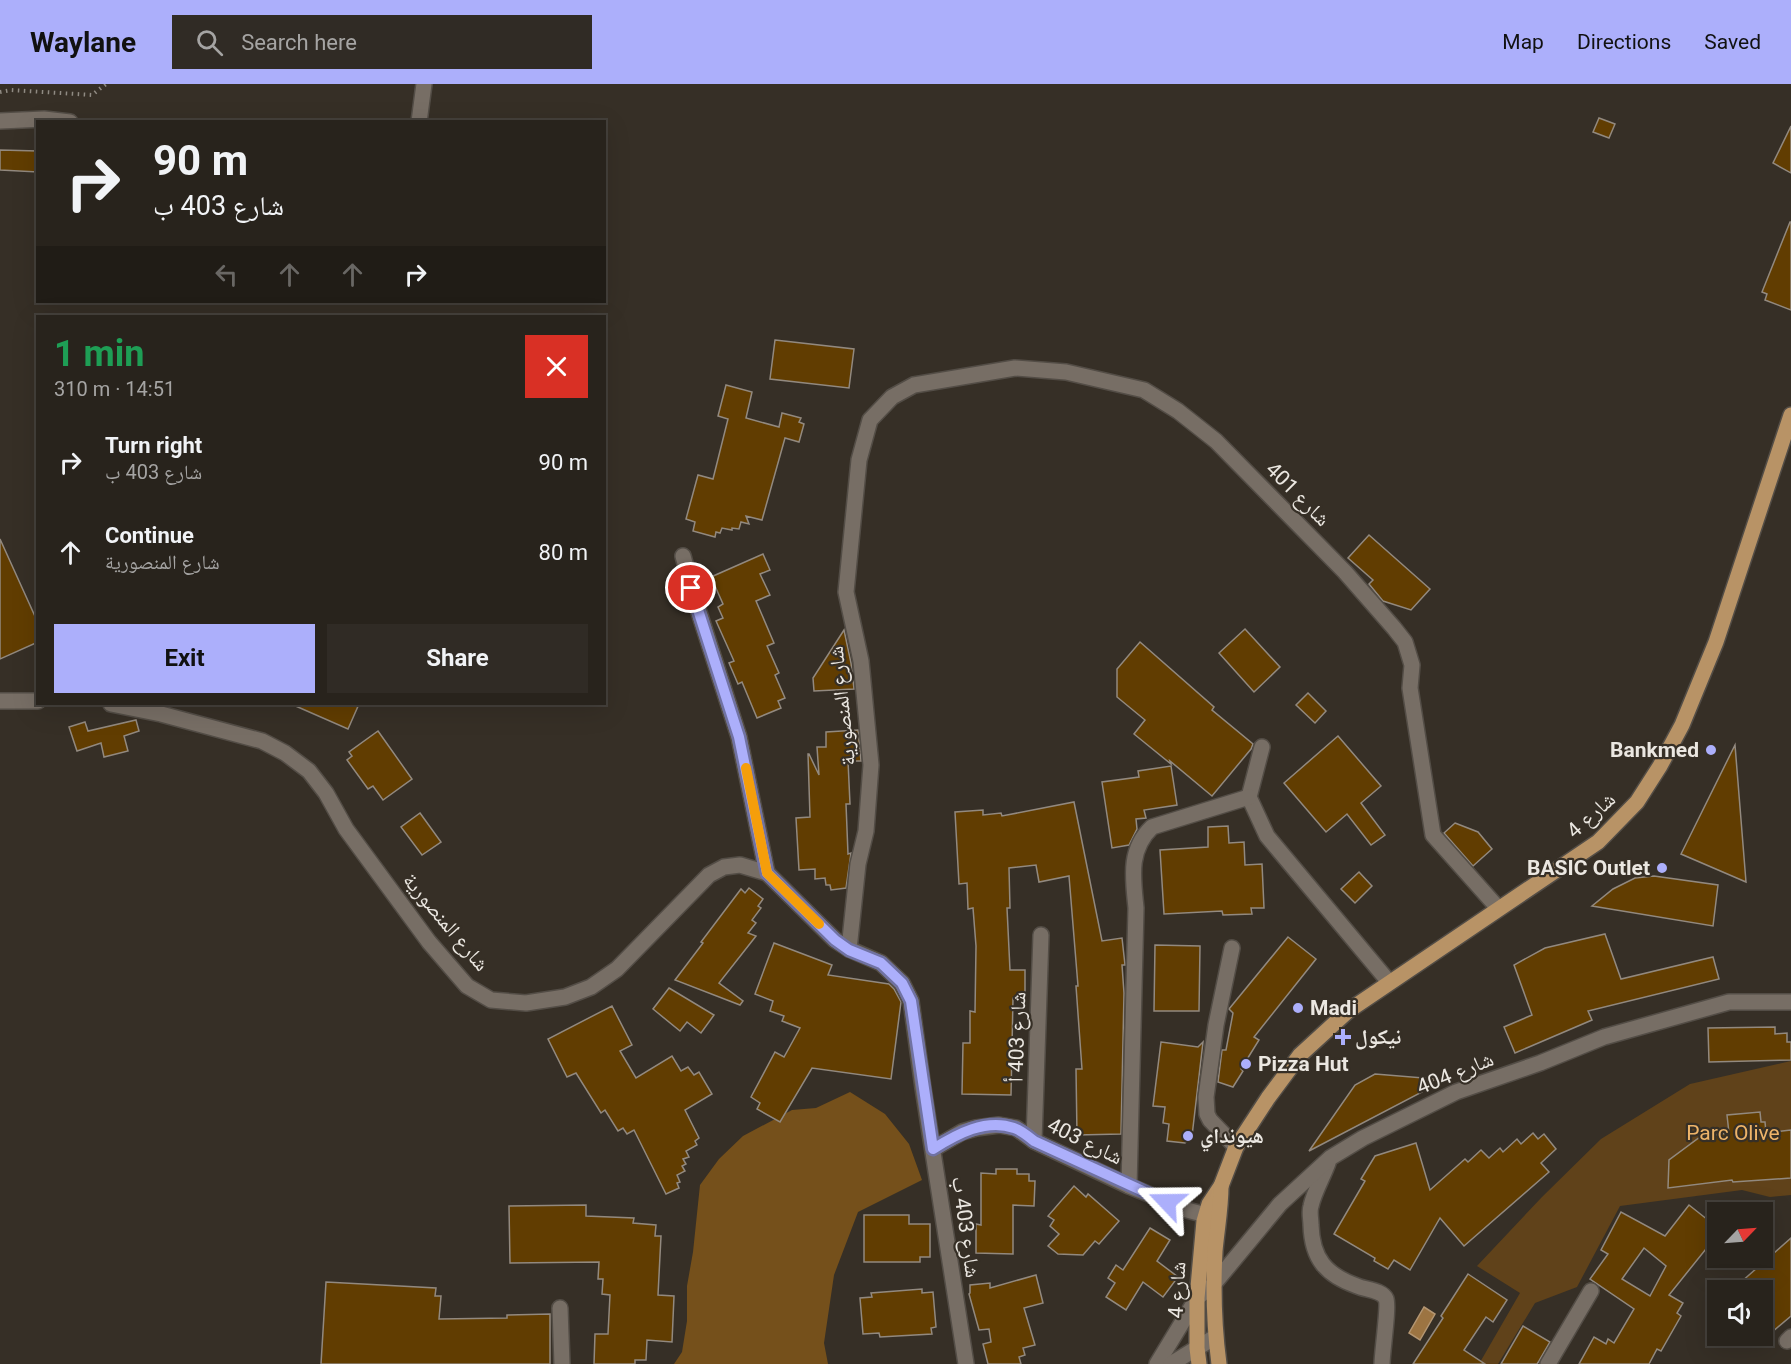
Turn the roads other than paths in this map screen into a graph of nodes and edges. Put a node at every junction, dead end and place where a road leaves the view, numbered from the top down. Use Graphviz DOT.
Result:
graph roads {
  1 [pos="424,84"];
  2 [pos="53,120"];
  3 [pos="419,120"];
  4 [pos="0,121"];
  5 [pos="1791,415"];
  6 [pos="870,420"];
  7 [pos="682,556"];
  8 [pos="0,701"];
  9 [pos="36,701"];
  10 [pos="116,705"];
  11 [pos="1262,747"];
  12 [pos="1249,797"];
  13 [pos="767,873"];
  14 [pos="1498,908"];
  15 [pos="1041,935"];
  16 [pos="1232,948"];
  17 [pos="849,950"];
  18 [pos="1389,982"];
  19 [pos="1791,1002"];
  20 [pos="1034,1141"];
  21 [pos="1236,1147"];
  22 [pos="933,1149"];
  23 [pos="1330,1158"];
  24 [pos="1129,1186"];
  25 [pos="1212,1220"];
  26 [pos="1214,1285"];
  27 [pos="1591,1291"];
  28 [pos="1197,1298"];
  29 [pos="560,1308"];
  30 [pos="1215,1337"];
  31 [pos="1197,1348"];
  32 [pos="562,1364"];
  33 [pos="966,1364"];
  34 [pos="1157,1364"];
  35 [pos="1171,1364"];
  36 [pos="1199,1364"];
  37 [pos="1219,1364"];
  38 [pos="1382,1364"];
  39 [pos="1548,1364"];
  1 -- 3 [label="street"];
  2 -- 4 [label="street"];
  5 -- 14 [label="main road, شارع 4"];
  6 -- 14 [label="street, شارع 401"];
  6 -- 17 [label="street, شارع المنصورية"];
  7 -- 13 [label="street"];
  8 -- 9 [label="street"];
  10 -- 13 [label="street, شارع المنصورية"];
  11 -- 12 [label="street"];
  12 -- 18 [label="street"];
  12 -- 24 [label="street"];
  13 -- 17 [label="street, شارع المنصورية"];
  14 -- 18 [label="main road, شارع 4"];
  15 -- 20 [label="street, شارع 403 أ"];
  16 -- 21 [label="street"];
  17 -- 22 [label="street, شارع 403 ب"];
  18 -- 21 [label="main road, شارع 4"];
  19 -- 23 [label="street, شارع 404"];
  20 -- 22 [label="street, شارع 403"];
  20 -- 24 [label="street, شارع 403"];
  21 -- 25 [label="main road, شارع 4"];
  22 -- 33 [label="street, شارع 403 ب"];
  23 -- 26 [label="street, شارع 404"];
  23 -- 38 [label="street"];
  24 -- 25 [label="street, شارع 403"];
  25 -- 26 [label="main road, شارع 4"];
  25 -- 28 [label="main road, شارع 4"];
  26 -- 28 [label="street, شارع 404"];
  26 -- 30 [label="main road, شارع 4"];
  27 -- 39 [label="street"];
  28 -- 31 [label="main road, شارع 4"];
  28 -- 34 [label="street"];
  29 -- 32 [label="street"];
  30 -- 31 [label="street"];
  30 -- 37 [label="main road, شارع 4"];
  31 -- 35 [label="street"];
  31 -- 36 [label="main road, شارع 4"];
}
